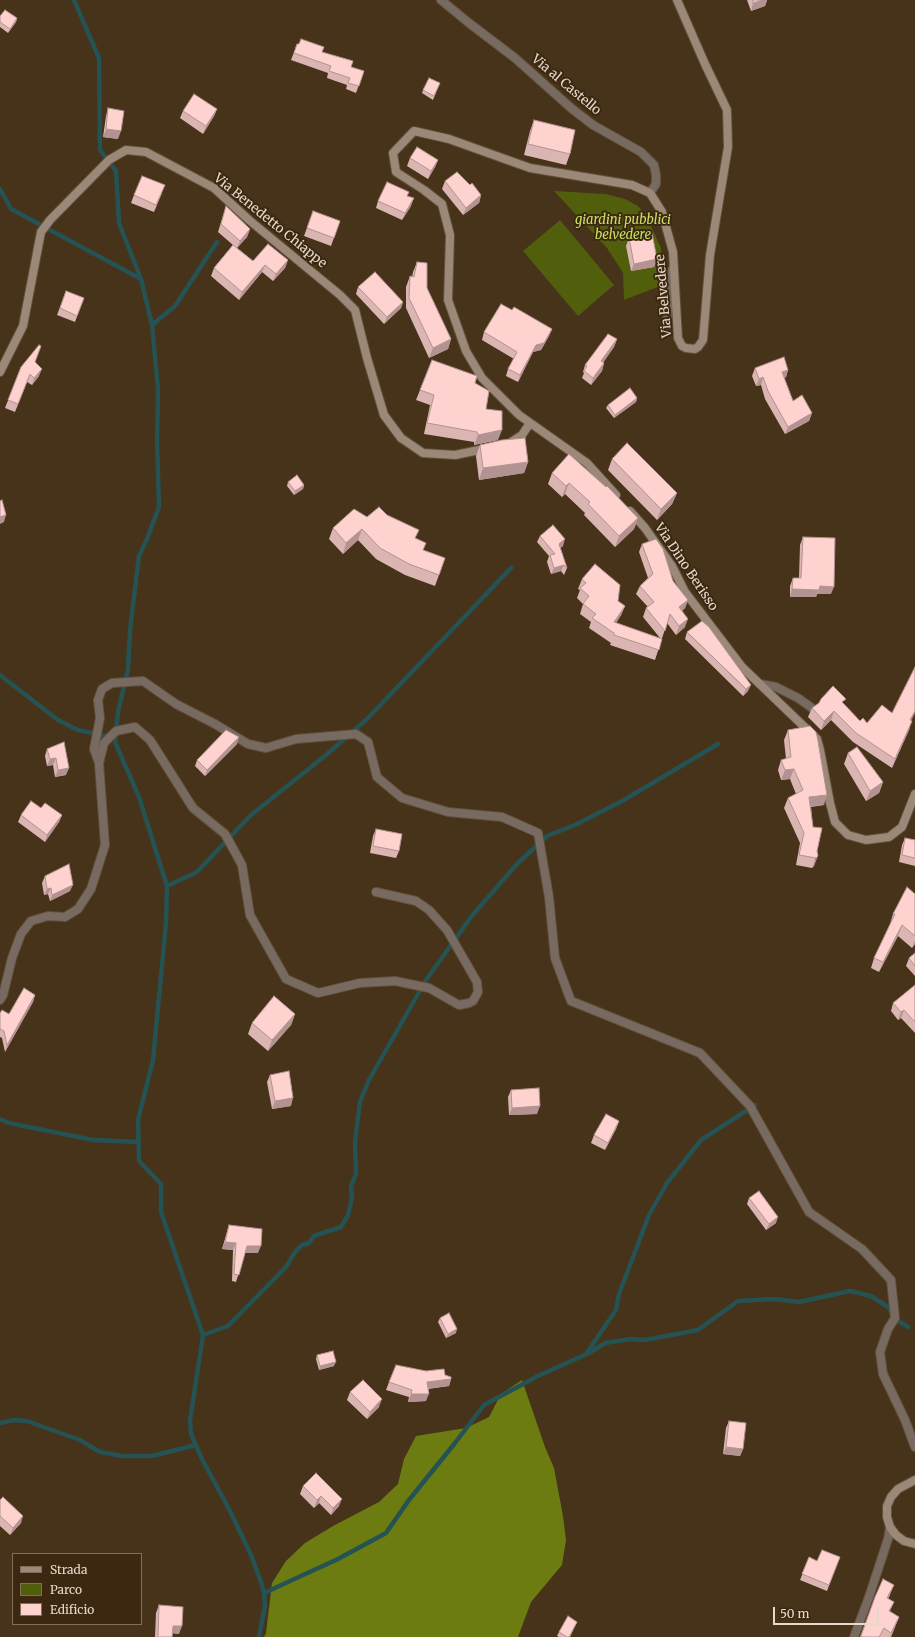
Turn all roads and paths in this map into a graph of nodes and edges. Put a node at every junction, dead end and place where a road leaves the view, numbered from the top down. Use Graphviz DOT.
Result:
graph roads {
  1 [pos="441,0"];
  2 [pos="677,0"];
  3 [pos="393,153"];
  4 [pos="650,194"];
  5 [pos="673,252"];
  6 [pos="666,331"];
  7 [pos="0,372"];
  8 [pos="530,423"];
  9 [pos="760,684"];
  10 [pos="812,708"];
  11 [pos="99,763"];
  12 [pos="915,794"];
  13 [pos="376,892"];
  14 [pos="0,1000"];
  15 [pos="915,1447"];
  16 [pos="915,1480"];
  17 [pos="890,1527"];
  18 [pos="915,1544"];
  19 [pos="854,1637"];
  1 -- 4 [label="street, Via al Castello"];
  2 -- 5 [label="street, Via Belvedere"];
  3 -- 4 [label="street, Via Belvedere"];
  3 -- 8 [label="street, Via Dino Berisso"];
  4 -- 5 [label="street, Via Belvedere"];
  5 -- 6 [label="street"];
  7 -- 8 [label="street, Via Benedetto Chiappe"];
  8 -- 9 [label="street, Via Dino Berisso"];
  9 -- 10 [label="street"];
  9 -- 12 [label="street, Via Dino Berisso"];
  11 -- 13 [label="street"];
  11 -- 14 [label="street"];
  11 -- 15 [label="street"];
  16 -- 17 [label="street"];
  17 -- 18 [label="street"];
  17 -- 19 [label="street"];
}
